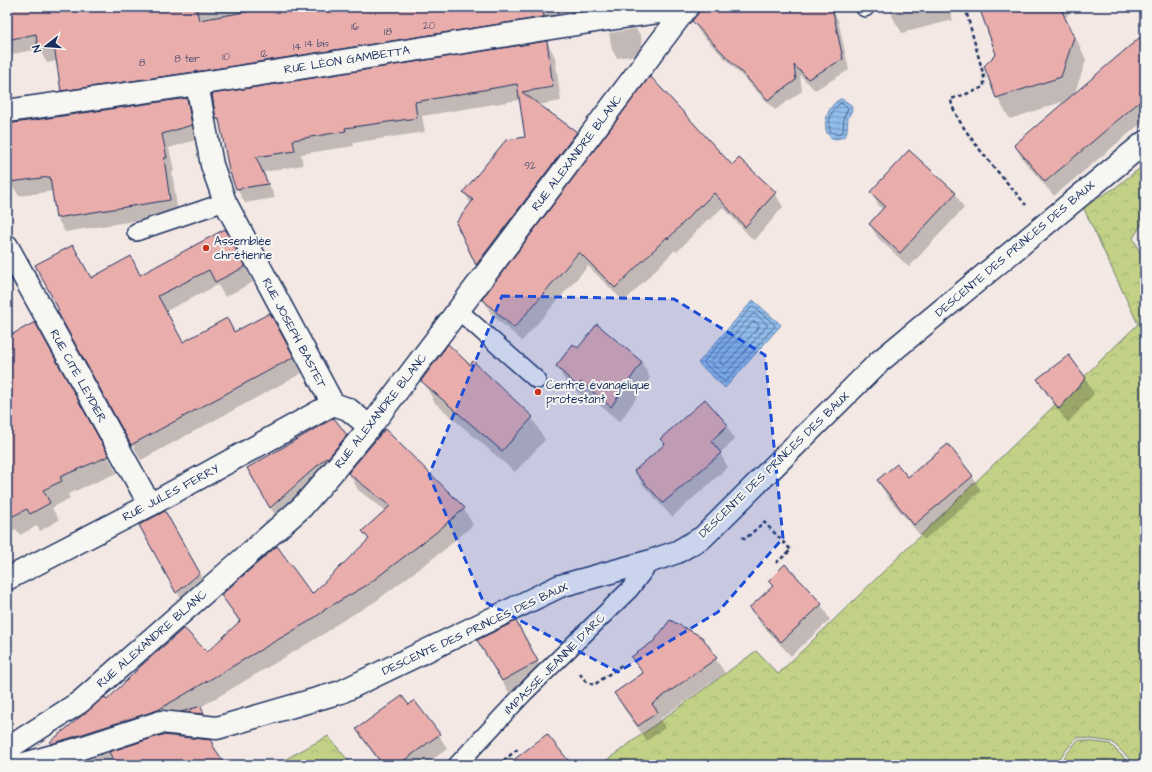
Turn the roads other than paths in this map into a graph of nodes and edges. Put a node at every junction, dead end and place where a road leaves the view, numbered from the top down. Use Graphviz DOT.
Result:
graph roads {
  1 [pos="687,8"];
  2 [pos="197,84"];
  3 [pos="7,111"];
  4 [pos="1145,142"];
  5 [pos="225,202"];
  6 [pos="136,232"];
  7 [pos="7,246"];
  8 [pos="459,311"];
  9 [pos="537,380"];
  10 [pos="332,404"];
  11 [pos="370,427"];
  12 [pos="150,505"];
  13 [pos="651,561"];
  14 [pos="7,579"];
  15 [pos="7,749"];
  16 [pos="20,765"];
  17 [pos="457,765"];
  1 -- 2 [label="street, RUE LÉON GAMBETTA"];
  1 -- 8 [label="street, RUE ALEXANDRE BLANC"];
  2 -- 3 [label="street, RUE LÉON GAMBETTA"];
  2 -- 5 [label="street, RUE JOSEPH BASTET"];
  4 -- 13 [label="street, DESCENTE DES PRINCES DES BAUX"];
  5 -- 6 [label="lane"];
  5 -- 10 [label="street, RUE JOSEPH BASTET"];
  7 -- 12 [label="street, RUE CITÉ LEYDIER"];
  8 -- 9 [label="lane"];
  8 -- 11 [label="street, RUE ALEXANDRE BLANC"];
  10 -- 11 [label="street"];
  10 -- 12 [label="street, RUE JULES FERRY"];
  11 -- 15 [label="street, RUE ALEXANDRE BLANC"];
  12 -- 14 [label="street, RUE JULES FERRY"];
  13 -- 16 [label="street, DESCENTE DES PRINCES DES BAUX"];
  13 -- 17 [label="lane, IMPASSE JEANNE D'ARC"];
}
